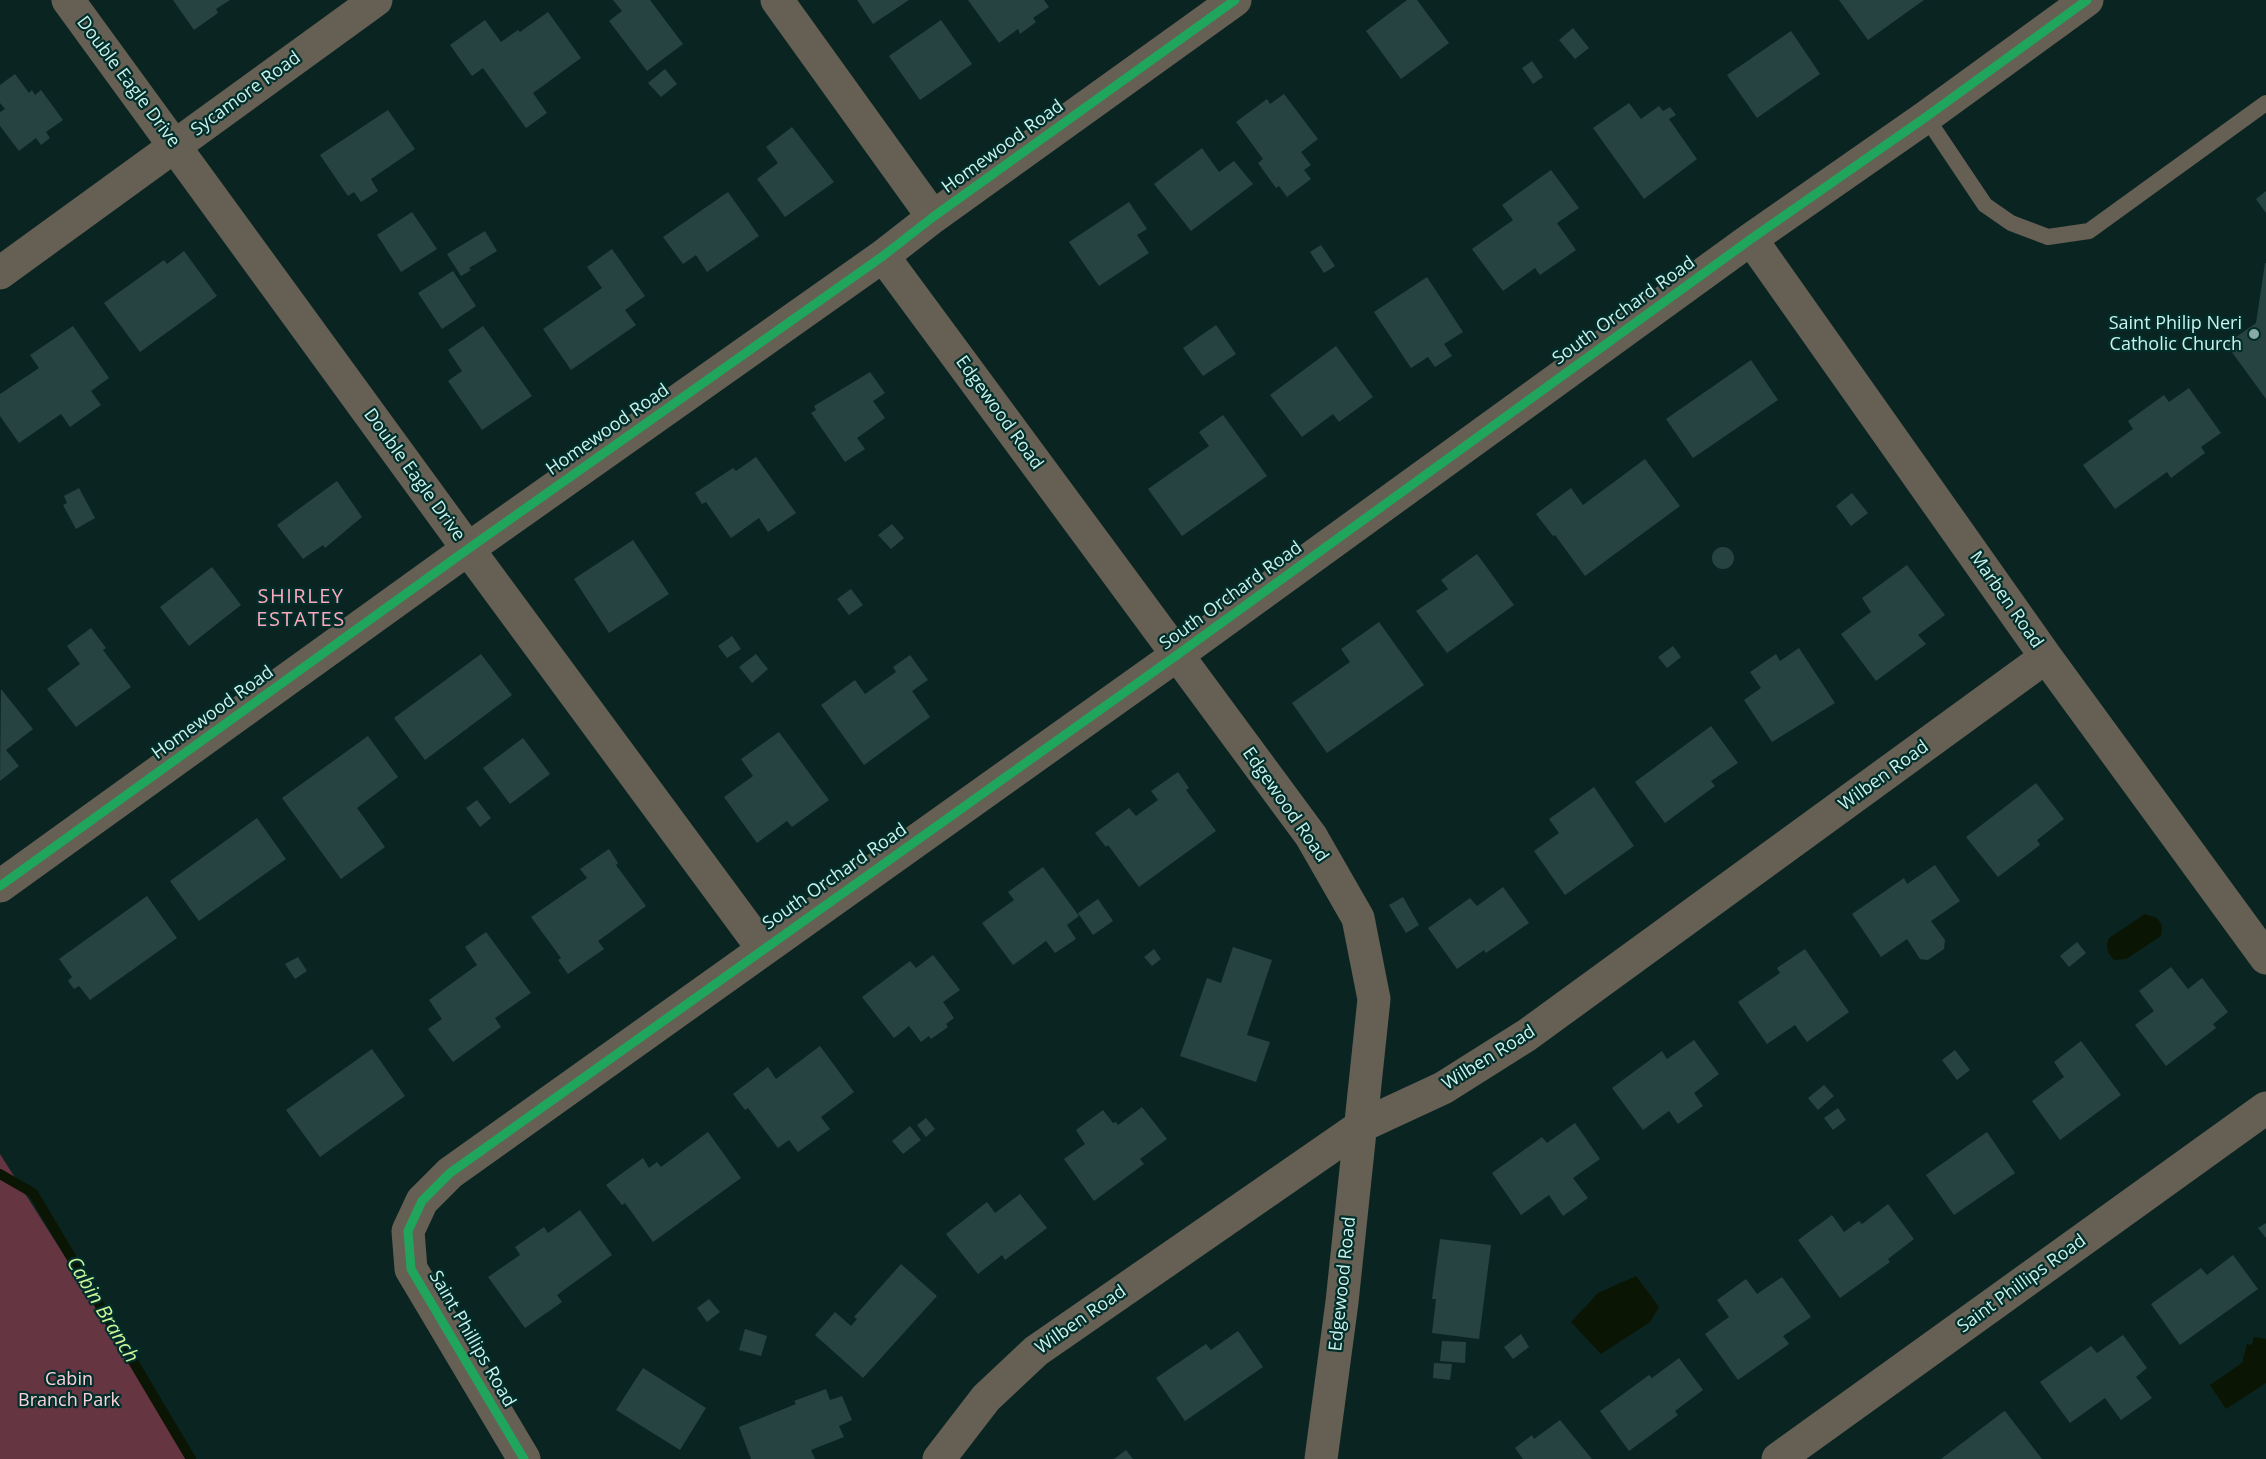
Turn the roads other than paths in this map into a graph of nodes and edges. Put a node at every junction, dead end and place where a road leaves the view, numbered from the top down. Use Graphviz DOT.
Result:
graph roads {
  1 [pos="68,0"];
  2 [pos="376,0"];
  3 [pos="777,0"];
  4 [pos="1235,0"];
  5 [pos="2087,0"];
  6 [pos="2266,103"];
  7 [pos="1926,117"];
  8 [pos="175,145"];
  9 [pos="933,218"];
  10 [pos="1751,239"];
  11 [pos="884,256"];
  12 [pos="0,273"];
  13 [pos="468,549"];
  14 [pos="1177,655"];
  15 [pos="2046,657"];
  16 [pos="0,886"];
  17 [pos="763,949"];
  18 [pos="2266,958"];
  19 [pos="2266,1108"];
  20 [pos="1361,1126"];
  21 [pos="408,1231"];
  22 [pos="524,1459"];
  23 [pos="939,1459"];
  24 [pos="1321,1459"];
  25 [pos="1778,1459"];
  1 -- 8 [label="street, Double Eagle Drive"];
  2 -- 8 [label="street, Sycamore Road"];
  3 -- 9 [label="street"];
  4 -- 9 [label="street, Homewood Road"];
  5 -- 7 [label="street, South Orchard Road"];
  6 -- 7 [label="lane"];
  7 -- 10 [label="street, South Orchard Road"];
  8 -- 12 [label="street, Sycamore Road"];
  8 -- 13 [label="street, Double Eagle Drive"];
  9 -- 11 [label="street, Homewood Road"];
  10 -- 14 [label="street, South Orchard Road"];
  10 -- 15 [label="street, Marben Road"];
  11 -- 13 [label="street, Homewood Road"];
  11 -- 14 [label="street, Edgewood Road"];
  13 -- 16 [label="street, Homewood Road"];
  13 -- 17 [label="street, Double Eagle Drive"];
  14 -- 17 [label="street, South Orchard Road"];
  14 -- 20 [label="street, Edgewood Road"];
  15 -- 18 [label="street, Marben Road"];
  15 -- 20 [label="street, Wilben Road"];
  17 -- 21 [label="street, South Orchard Road"];
  19 -- 25 [label="street, Saint Phillips Road"];
  20 -- 23 [label="street, Wilben Road"];
  20 -- 24 [label="street, Edgewood Road"];
  21 -- 22 [label="street, Saint Phillips Road"];
}
